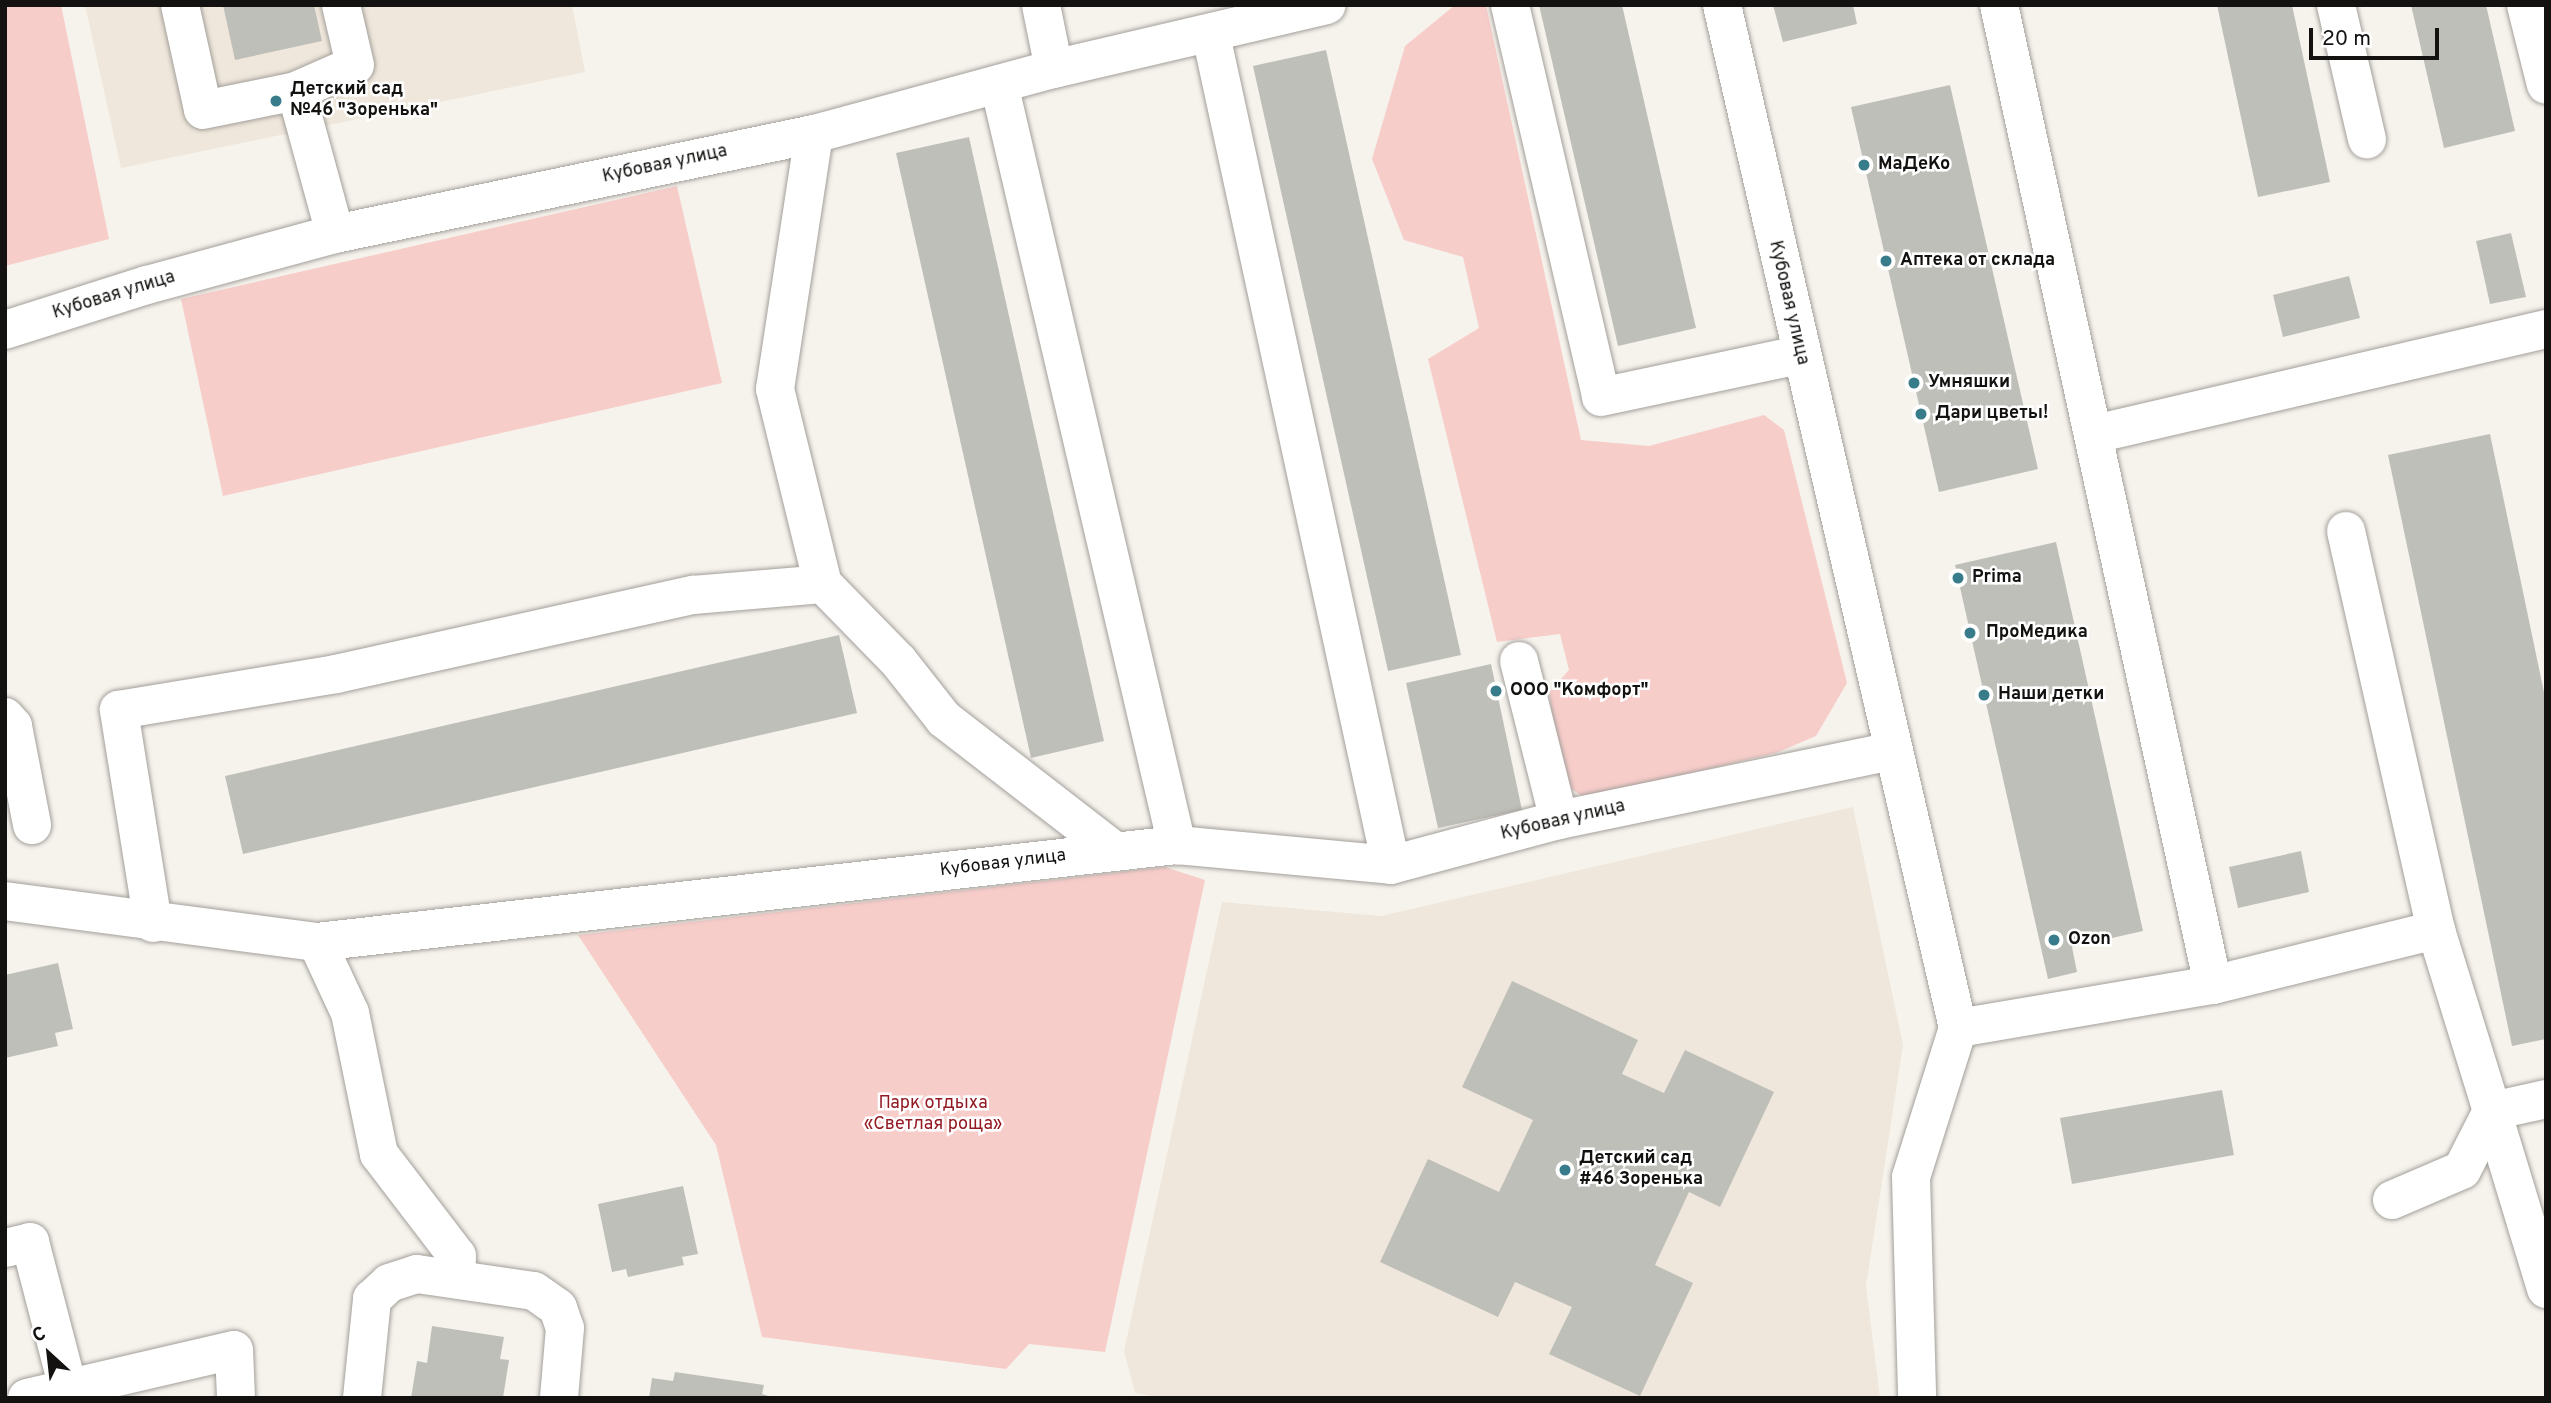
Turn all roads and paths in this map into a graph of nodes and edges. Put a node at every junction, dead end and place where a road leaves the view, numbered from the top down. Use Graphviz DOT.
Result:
graph roads {
  1 [pos="180,5"];
  2 [pos="341,5"];
  3 [pos="1041,5"];
  4 [pos="1327,5"];
  5 [pos="1510,5"];
  6 [pos="1722,5"];
  7 [pos="1999,5"];
  8 [pos="2336,5"];
  9 [pos="2526,5"];
  10 [pos="1211,36"];
  11 [pos="1054,69"];
  12 [pos="999,84"];
  13 [pos="2546,85"];
  14 [pos="296,91"];
  15 [pos="814,134"];
  16 [pos="2367,139"];
  17 [pos="335,234"];
  18 [pos="2546,329"];
  19 [pos="5,330"];
  20 [pos="1800,355"];
  21 [pos="2095,434"];
  22 [pos="2346,531"];
  23 [pos="823,584"];
  24 [pos="1519,660"];
  25 [pos="5,717"];
  26 [pos="1893,751"];
  27 [pos="1559,820"];
  28 [pos="32,825"];
  29 [pos="1177,845"];
  30 [pos="1115,851"];
  31 [pos="1391,865"];
  32 [pos="5,901"];
  33 [pos="153,923"];
  34 [pos="2436,930"];
  35 [pos="317,942"];
  36 [pos="2213,985"];
  37 [pos="1958,1028"];
  38 [pos="2546,1099"];
  39 [pos="2492,1111"];
  40 [pos="2392,1200"];
  41 [pos="5,1248"];
  42 [pos="456,1279"];
  43 [pos="2546,1289"];
  44 [pos="68,1388"];
  45 [pos="27,1398"];
  46 [pos="236,1398"];
  47 [pos="362,1398"];
  48 [pos="559,1398"];
  49 [pos="1917,1398"];
  1 -- 14 [label="street"];
  2 -- 14 [label="street"];
  3 -- 11 [label="street"];
  4 -- 10 [label="street, Кубовая улица"];
  5 -- 20 [label="street"];
  6 -- 20 [label="street, Кубовая улица"];
  7 -- 21 [label="street"];
  8 -- 16 [label="street"];
  9 -- 13 [label="street"];
  10 -- 11 [label="street, Кубовая улица"];
  10 -- 31 [label="street"];
  11 -- 12 [label="street, Кубовая улица"];
  12 -- 15 [label="street, Кубовая улица"];
  12 -- 29 [label="street"];
  14 -- 17 [label="street"];
  15 -- 17 [label="street, Кубовая улица"];
  15 -- 23 [label="street"];
  17 -- 19 [label="street, Кубовая улица"];
  18 -- 21 [label="street"];
  20 -- 26 [label="street, Кубовая улица"];
  21 -- 36 [label="street"];
  22 -- 34 [label="street"];
  23 -- 30 [label="street"];
  23 -- 33 [label="street"];
  24 -- 27 [label="street"];
  25 -- 28 [label="street"];
  26 -- 27 [label="street, Кубовая улица"];
  26 -- 37 [label="street"];
  27 -- 31 [label="street, Кубовая улица"];
  29 -- 30 [label="street, Кубовая улица"];
  29 -- 31 [label="street, Кубовая улица"];
  30 -- 35 [label="street, Кубовая улица"];
  32 -- 33 [label="street, Кубовая улица"];
  33 -- 35 [label="street, Кубовая улица"];
  34 -- 36 [label="street"];
  34 -- 39 [label="street"];
  35 -- 42 [label="street"];
  36 -- 37 [label="street"];
  37 -- 49 [label="street"];
  38 -- 39 [label="street"];
  39 -- 40 [label="street"];
  39 -- 43 [label="street"];
  41 -- 44 [label="street"];
  42 -- 47 [label="street"];
  42 -- 48 [label="street"];
  44 -- 45 [label="street"];
  44 -- 46 [label="street"];
}
